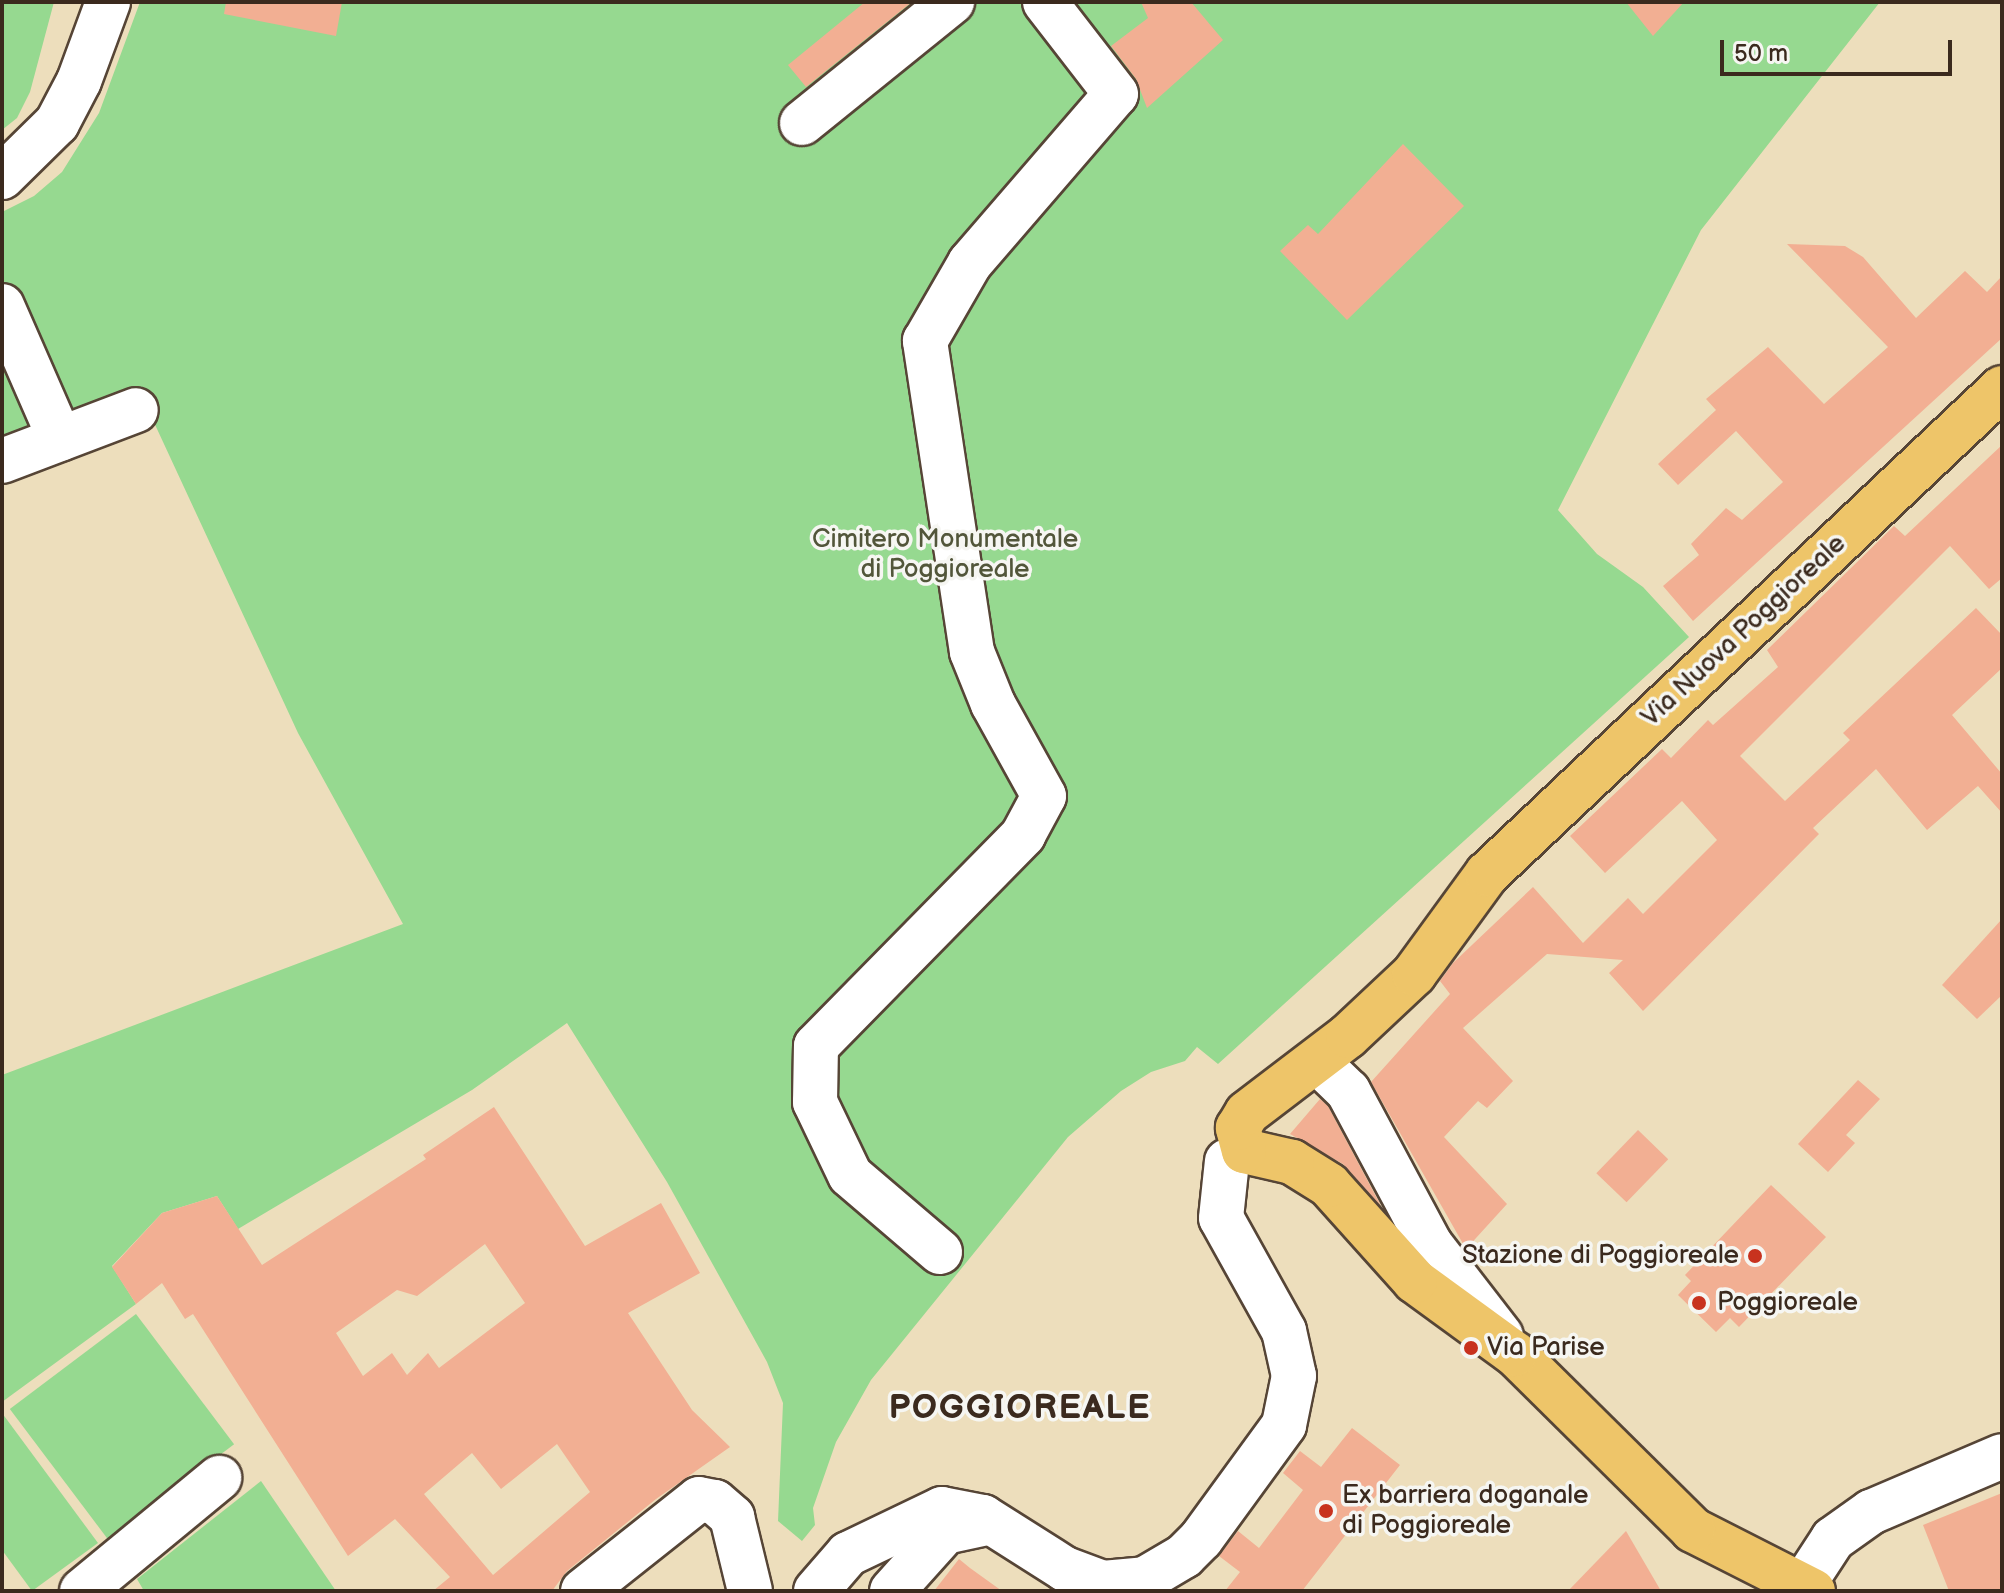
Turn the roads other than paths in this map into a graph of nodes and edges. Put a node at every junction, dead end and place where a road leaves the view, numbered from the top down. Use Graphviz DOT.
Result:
graph roads {
  1 [pos="108,2"];
  2 [pos="952,2"];
  3 [pos="1045,2"];
  4 [pos="802,123"];
  5 [pos="2,177"];
  6 [pos="2,306"];
  7 [pos="2002,388"];
  8 [pos="136,410"];
  9 [pos="60,439"];
  10 [pos="2,461"];
  11 [pos="1325,1069"];
  12 [pos="1246,1158"];
  13 [pos="940,1252"];
  14 [pos="1515,1354"];
  15 [pos="2002,1456"];
  16 [pos="219,1478"];
  17 [pos="1014,1536"];
  18 [pos="820,1586"];
  19 [pos="1808,1588"];
  20 [pos="82,1591"];
  21 [pos="583,1591"];
  22 [pos="750,1591"];
  23 [pos="876,1591"];
  24 [pos="892,1591"];
  1 -- 5 [label="street"];
  2 -- 4 [label="street"];
  3 -- 13 [label="street"];
  6 -- 9 [label="street"];
  7 -- 12 [label="main road, Via Nuova Poggioreale"];
  8 -- 9 [label="street"];
  9 -- 10 [label="street"];
  11 -- 14 [label="street"];
  12 -- 14 [label="main road"];
  12 -- 17 [label="street"];
  14 -- 19 [label="main road"];
  15 -- 19 [label="street"];
  16 -- 20 [label="street"];
  17 -- 18 [label="street"];
  17 -- 24 [label="street"];
  18 -- 23 [label="street"];
  21 -- 22 [label="street"];
}
